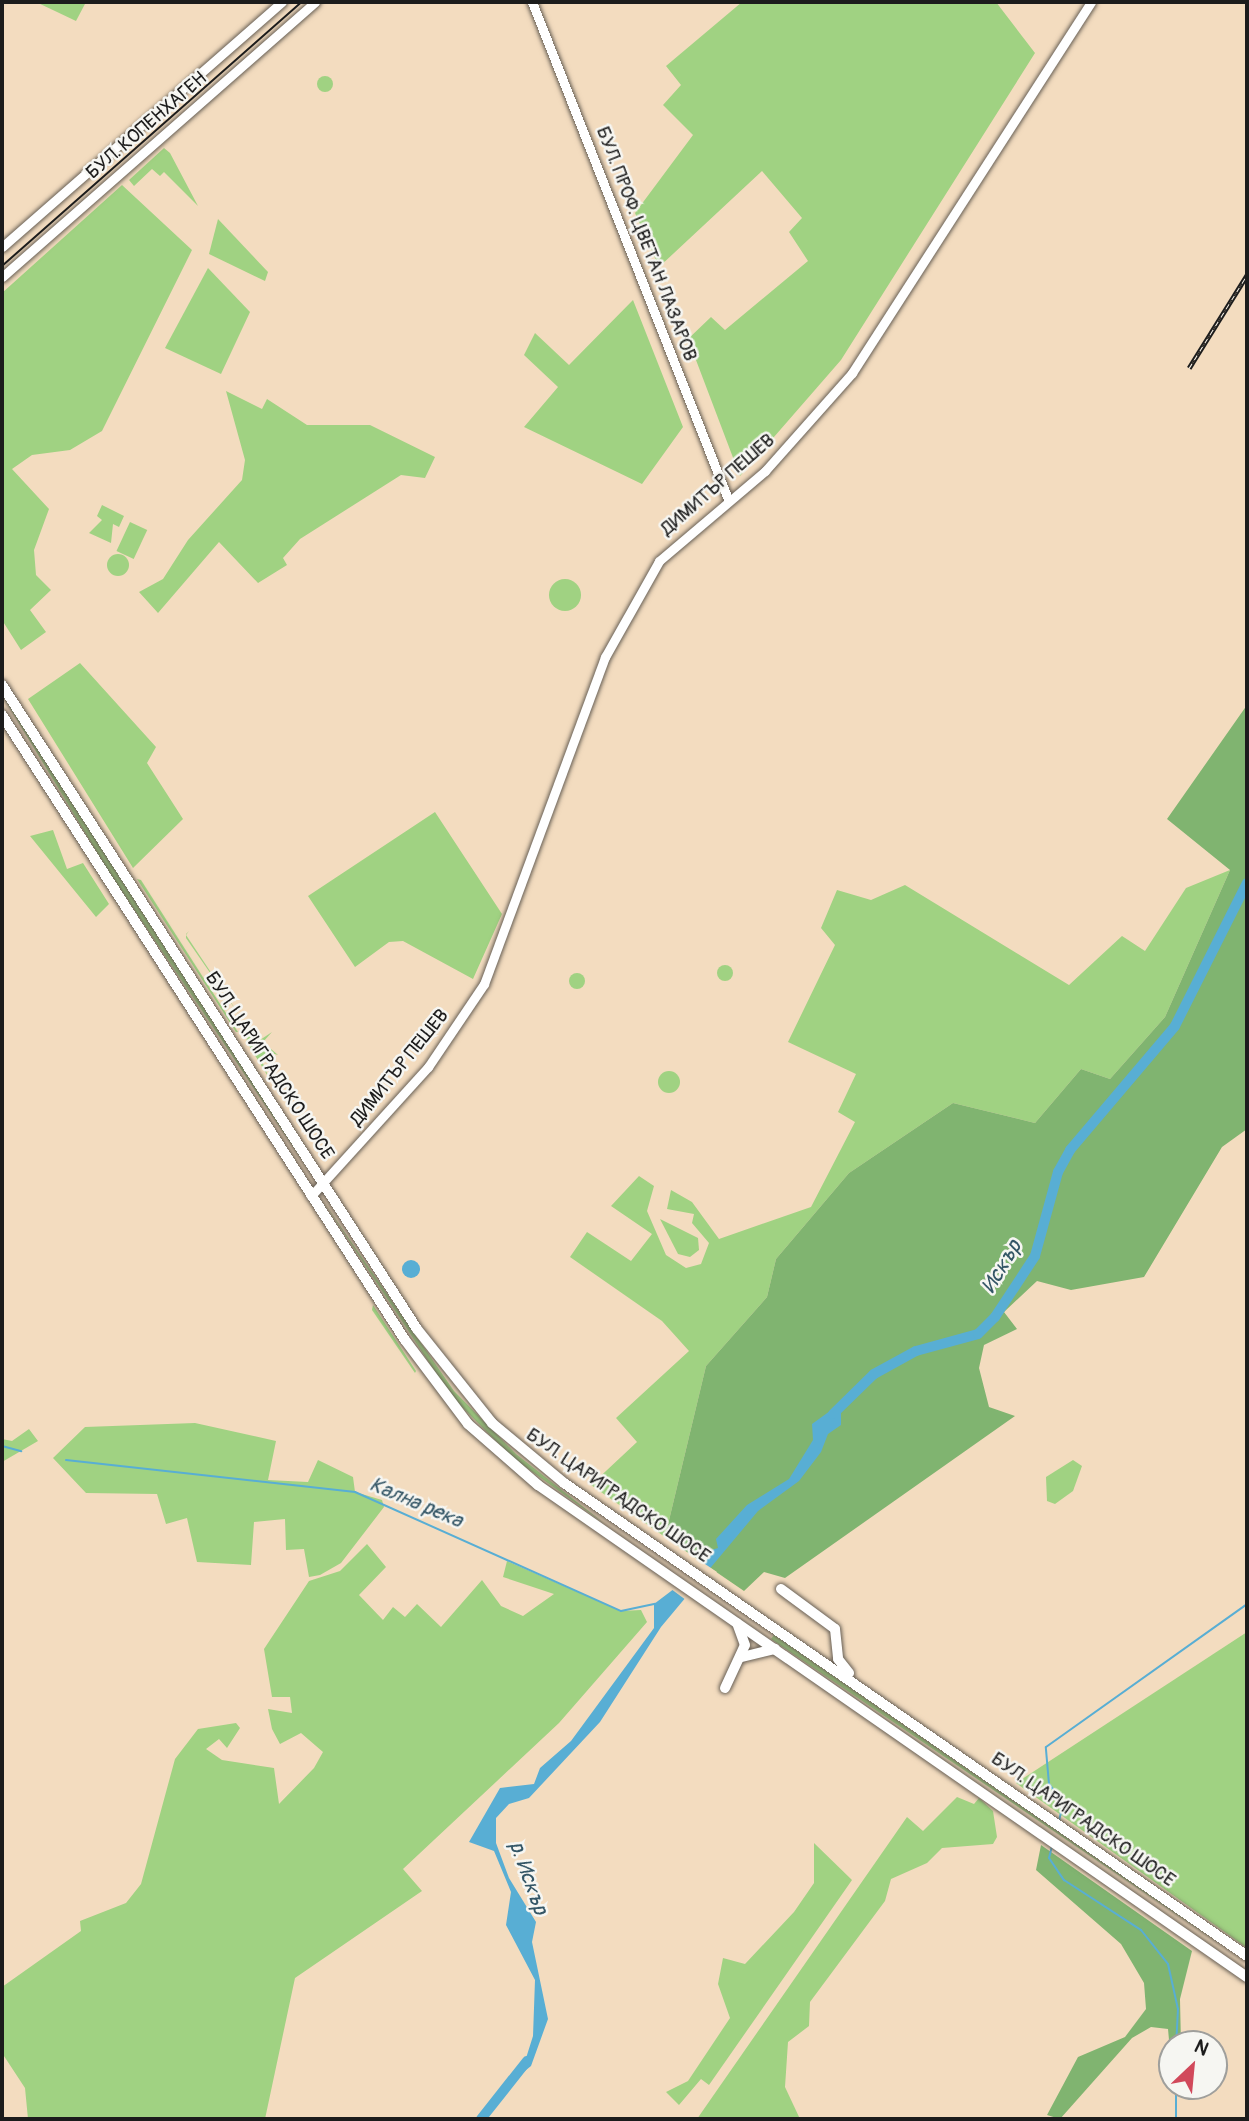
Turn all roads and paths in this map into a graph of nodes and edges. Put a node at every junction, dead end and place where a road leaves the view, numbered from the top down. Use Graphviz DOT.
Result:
graph roads {
  1 [pos="282,2"];
  2 [pos="315,2"];
  3 [pos="532,2"];
  4 [pos="1091,2"];
  5 [pos="2,247"];
  6 [pos="2,277"];
  7 [pos="728,499"];
  8 [pos="2,685"];
  9 [pos="2,715"];
  10 [pos="324,1183"];
  11 [pos="311,1196"];
  12 [pos="781,1589"];
  13 [pos="736,1621"];
  14 [pos="791,1639"];
  15 [pos="837,1649"];
  16 [pos="778,1650"];
  17 [pos="742,1657"];
  18 [pos="725,1688"];
  19 [pos="874,1696"];
  20 [pos="1247,1956"];
  21 [pos="1247,1977"];
  1 -- 5 [label="main road, БУЛ. КОПЕНХАГЕН"];
  2 -- 6 [label="main road, БУЛ. КОПЕНХАГЕН"];
  3 -- 7 [label="main road, БУЛ. ПРОФ. ЦВЕТАН ЛАЗАРОВ"];
  4 -- 7 [label="main road, ДИМИТЪР ПЕШЕВ"];
  7 -- 10 [label="main road, ДИМИТЪР ПЕШЕВ"];
  8 -- 10 [label="highway, БУЛ. ЦАРИГРАДСКО ШОСЕ"];
  9 -- 11 [label="highway, БУЛ. ЦАРИГРАДСКО ШОСЕ"];
  10 -- 11 [label="main road, ДИМИТЪР ПЕШЕВ"];
  10 -- 14 [label="highway, БУЛ. ЦАРИГРАДСКО ШОСЕ"];
  11 -- 13 [label="highway, БУЛ. ЦАРИГРАДСКО ШОСЕ"];
  12 -- 15 [label="highway"];
  13 -- 16 [label="highway, БУЛ. ЦАРИГРАДСКО ШОСЕ"];
  13 -- 17 [label="highway"];
  14 -- 15 [label="highway"];
  14 -- 19 [label="highway, БУЛ. ЦАРИГРАДСКО ШОСЕ"];
  15 -- 19 [label="highway"];
  16 -- 17 [label="highway"];
  16 -- 21 [label="highway, БУЛ. ЦАРИГРАДСКО ШОСЕ"];
  17 -- 18 [label="highway"];
  19 -- 20 [label="highway, БУЛ. ЦАРИГРАДСКО ШОСЕ"];
}
